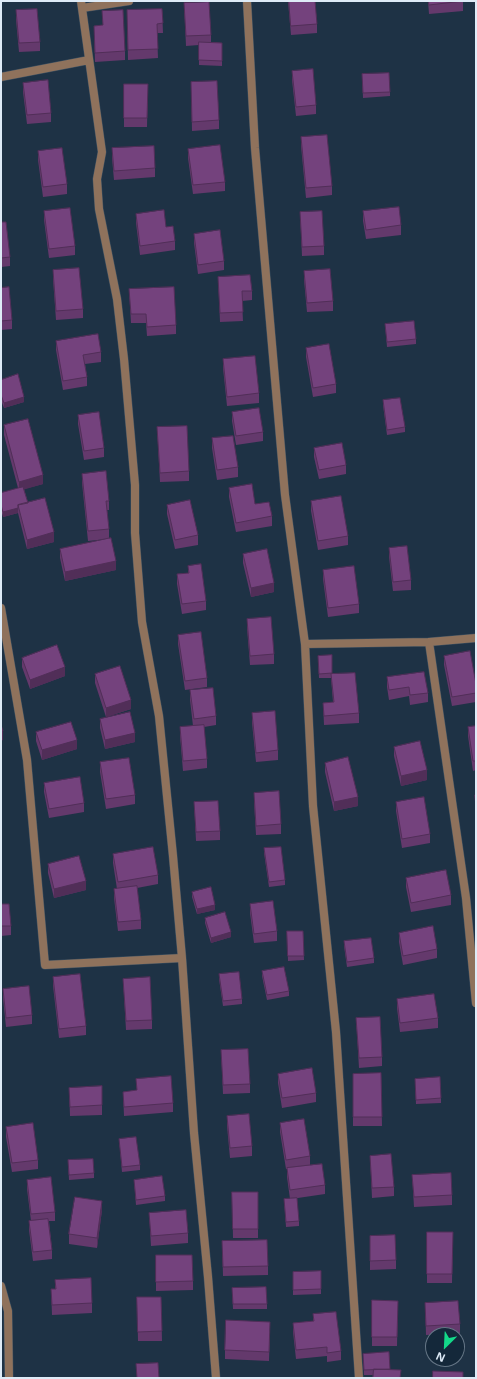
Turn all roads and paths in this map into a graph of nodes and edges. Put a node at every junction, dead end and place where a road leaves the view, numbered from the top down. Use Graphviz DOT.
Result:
graph roads {
  1 [pos="129,1"];
  2 [pos="247,1"];
  3 [pos="82,5"];
  4 [pos="89,60"];
  5 [pos="1,77"];
  6 [pos="1,608"];
  7 [pos="476,638"];
  8 [pos="429,642"];
  9 [pos="304,644"];
  10 [pos="182,958"];
  11 [pos="476,1003"];
  12 [pos="1,1286"];
  13 [pos="9,1378"];
  14 [pos="216,1378"];
  15 [pos="358,1378"];
  1 -- 3 [label="street"];
  2 -- 9 [label="street"];
  3 -- 4 [label="street"];
  4 -- 5 [label="street"];
  4 -- 10 [label="street"];
  6 -- 10 [label="street"];
  7 -- 8 [label="street"];
  8 -- 9 [label="street"];
  8 -- 11 [label="street"];
  9 -- 15 [label="street"];
  10 -- 14 [label="street"];
  12 -- 13 [label="street"];
}
